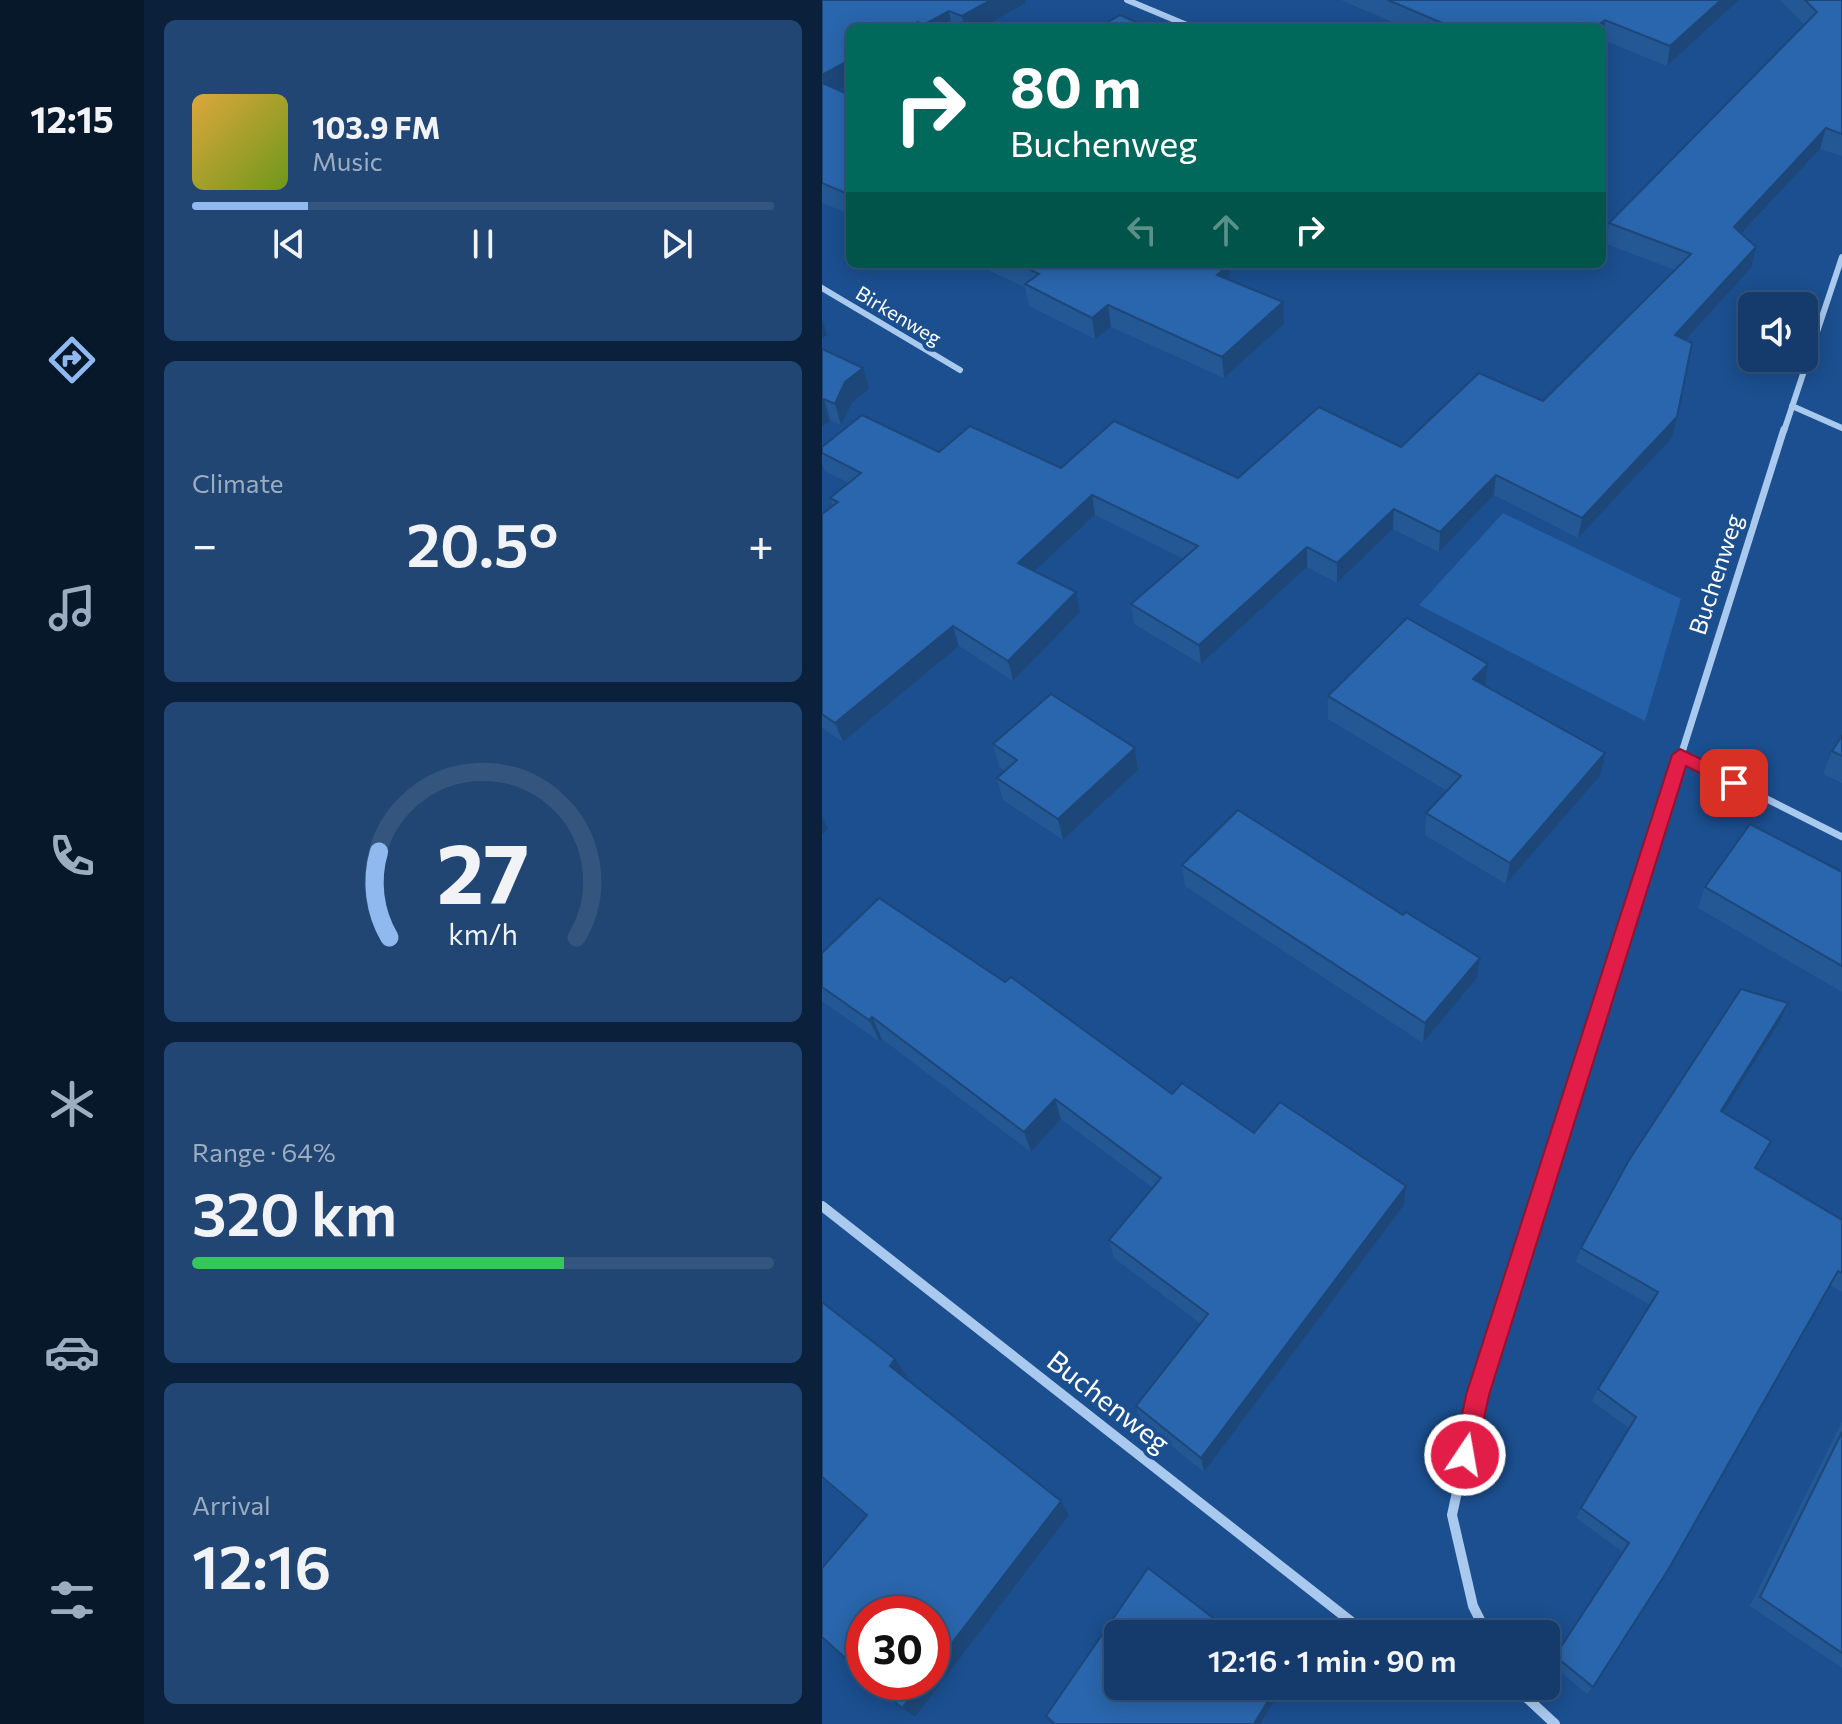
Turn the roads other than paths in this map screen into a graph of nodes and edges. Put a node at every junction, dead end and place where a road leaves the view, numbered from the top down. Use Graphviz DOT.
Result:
graph roads {
  1 [pos="1127,0"];
  2 [pos="1184,24"];
  3 [pos="1842,257"];
  4 [pos="822,288"];
  5 [pos="960,370"];
  6 [pos="1792,406"];
  7 [pos="1842,428"];
  8 [pos="1680,755"];
  9 [pos="1842,837"];
  10 [pos="822,1206"];
  11 [pos="1349,1620"];
  12 [pos="1480,1620"];
  13 [pos="1529,1700"];
  14 [pos="1555,1724"];
  1 -- 2 [label="street"];
  3 -- 6 [label="street, Buchenweg"];
  4 -- 5 [label="street, Birkenweg"];
  6 -- 7 [label="street"];
  6 -- 8 [label="street, Buchenweg"];
  8 -- 9 [label="street"];
  8 -- 12 [label="street, Buchenweg"];
  10 -- 11 [label="street, Buchenweg"];
  13 -- 14 [label="street"];
}
